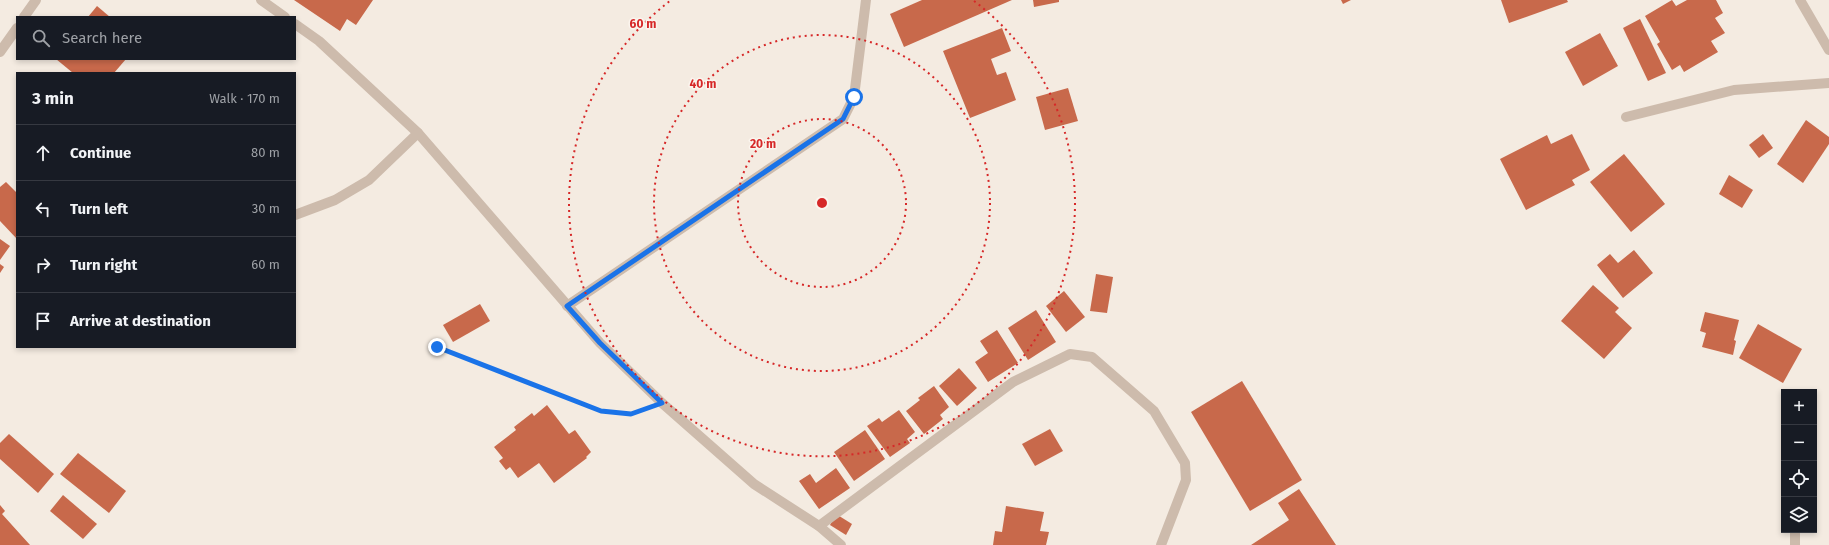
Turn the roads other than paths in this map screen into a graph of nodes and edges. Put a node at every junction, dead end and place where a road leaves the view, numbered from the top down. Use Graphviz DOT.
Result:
graph roads {
  1 [pos="36,0"];
  2 [pos="261,0"];
  3 [pos="866,0"];
  4 [pos="1800,0"];
  5 [pos="25,16"];
  6 [pos="284,16"];
  7 [pos="296,25"];
  8 [pos="16,29"];
  9 [pos="1829,50"];
  10 [pos="0,52"];
  11 [pos="1829,83"];
  12 [pos="1626,117"];
  13 [pos="418,133"];
  14 [pos="296,215"];
  15 [pos="567,306"];
  16 [pos="819,526"];
  17 [pos="1796,533"];
  18 [pos="841,545"];
  19 [pos="1161,545"];
  20 [pos="1795,545"];
  1 -- 5 [label="street"];
  2 -- 6 [label="street"];
  3 -- 15 [label="street"];
  4 -- 9 [label="street"];
  7 -- 13 [label="street"];
  8 -- 10 [label="street"];
  11 -- 12 [label="street"];
  13 -- 14 [label="street"];
  13 -- 15 [label="street"];
  15 -- 16 [label="street"];
  16 -- 18 [label="street"];
  16 -- 19 [label="street"];
  17 -- 20 [label="street"];
}
